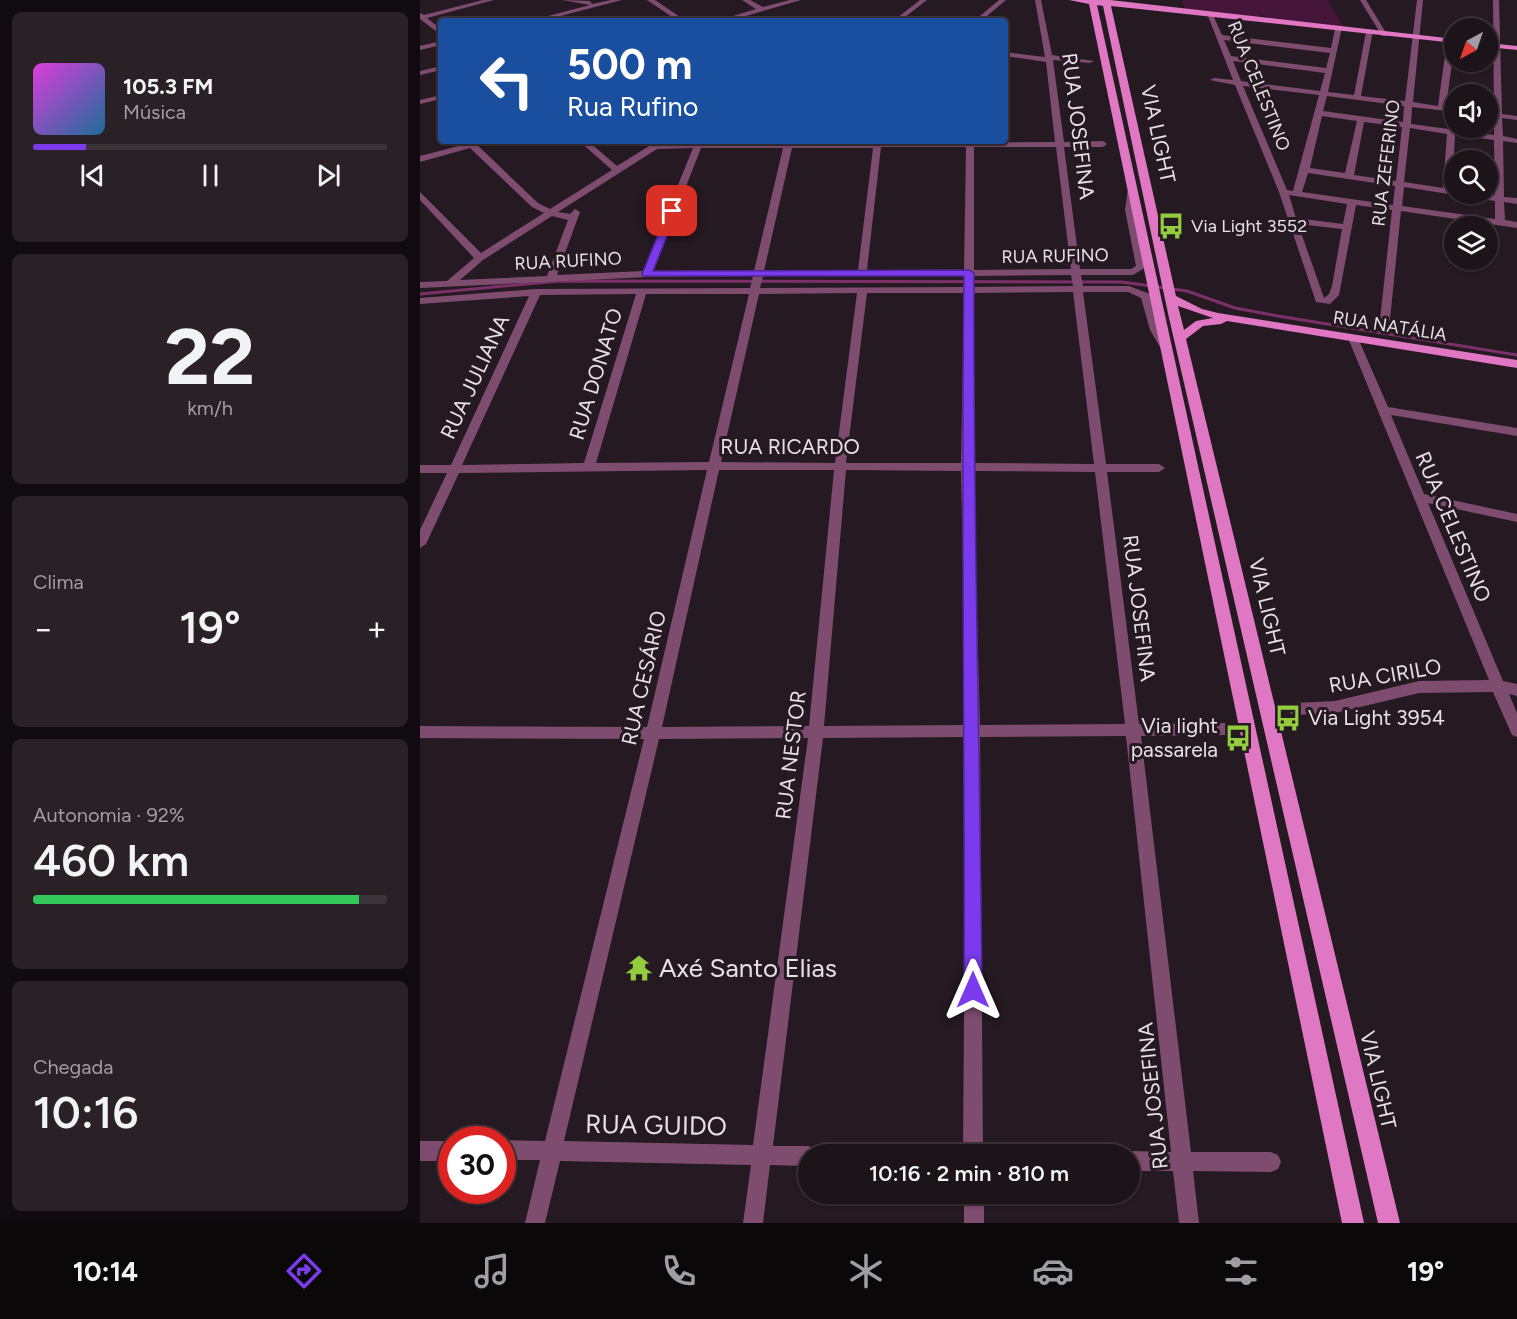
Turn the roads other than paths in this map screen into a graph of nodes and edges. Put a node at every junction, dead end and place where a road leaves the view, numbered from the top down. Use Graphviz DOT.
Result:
graph roads {
  1 [pos="491,0"];
  2 [pos="565,0"];
  3 [pos="619,0"];
  4 [pos="650,0"];
  5 [pos="745,0"];
  6 [pos="798,0"];
  7 [pos="924,0"];
  8 [pos="1003,0"];
  9 [pos="1038,0"];
  10 [pos="1073,0"];
  11 [pos="1363,0"];
  12 [pos="1420,0"];
  13 [pos="1496,0"];
  14 [pos="602,4"];
  15 [pos="1093,4"];
  16 [pos="1106,4"];
  17 [pos="762,10"];
  18 [pos="421,16"];
  19 [pos="1212,16"];
  20 [pos="735,17"];
  21 [pos="544,18"];
  22 [pos="678,18"];
  23 [pos="731,18"];
  24 [pos="741,18"];
  25 [pos="900,18"];
  26 [pos="981,18"];
  27 [pos="1497,18"];
  28 [pos="1339,29"];
  29 [pos="438,30"];
  30 [pos="1370,32"];
  31 [pos="1385,34"];
  32 [pos="1220,37"];
  33 [pos="1417,37"];
  34 [pos="1444,40"];
  35 [pos="438,44"];
  36 [pos="1498,46"];
  37 [pos="420,48"];
  38 [pos="1517,48"];
  39 [pos="1008,50"];
  40 [pos="1334,51"];
  41 [pos="1008,54"];
  42 [pos="1030,55"];
  43 [pos="1049,57"];
  44 [pos="1228,58"];
  45 [pos="1090,61"];
  46 [pos="438,69"];
  47 [pos="1329,71"];
  48 [pos="1448,72"];
  49 [pos="420,73"];
  50 [pos="1214,80"];
  51 [pos="1237,83"];
  52 [pos="1324,94"];
  53 [pos="1357,98"];
  54 [pos="438,99"];
  55 [pos="420,102"];
  56 [pos="1410,105"];
  57 [pos="1442,108"];
  58 [pos="1318,113"];
  59 [pos="1499,116"];
  60 [pos="1517,118"];
  61 [pos="1361,120"];
  62 [pos="1407,125"];
  63 [pos="1444,131"];
  64 [pos="1492,138"];
  65 [pos="1499,139"];
  66 [pos="1517,141"];
  67 [pos="1008,143"];
  68 [pos="467,144"];
  69 [pos="471,144"];
  70 [pos="586,144"];
  71 [pos="659,144"];
  72 [pos="788,144"];
  73 [pos="878,144"];
  74 [pos="970,144"];
  75 [pos="1059,144"];
  76 [pos="1103,144"];
  77 [pos="697,148"];
  78 [pos="420,159"];
  79 [pos="1305,170"];
  80 [pos="618,171"];
  81 [pos="1349,176"];
  82 [pos="1400,184"];
  83 [pos="1132,188"];
  84 [pos="1444,191"];
  85 [pos="585,192"];
  86 [pos="1283,192"];
  87 [pos="1297,193"];
  88 [pos="420,195"];
  89 [pos="1498,198"];
  90 [pos="1501,198"];
  91 [pos="1352,201"];
  92 [pos="1517,201"];
  93 [pos="1398,207"];
  94 [pos="551,213"];
  95 [pos="573,218"];
  96 [pos="1292,220"];
  97 [pos="1500,223"];
  98 [pos="1517,225"];
  99 [pos="1348,227"];
  100 [pos="480,258"];
  101 [pos="647,274"];
  102 [pos="862,274"];
  103 [pos="551,278"];
  104 [pos="1077,281"];
  105 [pos="757,282"];
  106 [pos="969,282"];
  107 [pos="449,284"];
  108 [pos="420,285"];
  109 [pos="862,291"];
  110 [pos="536,292"];
  111 [pos="642,292"];
  112 [pos="1166,292"];
  113 [pos="422,304"];
  114 [pos="1257,322"];
  115 [pos="1384,329"];
  116 [pos="1181,337"];
  117 [pos="1353,338"];
  118 [pos="1167,351"];
  119 [pos="1517,364"];
  120 [pos="1382,410"];
  121 [pos="1517,432"];
  122 [pos="714,466"];
  123 [pos="589,467"];
  124 [pos="840,467"];
  125 [pos="968,467"];
  126 [pos="455,468"];
  127 [pos="1100,468"];
  128 [pos="1159,468"];
  129 [pos="420,469"];
  130 [pos="1418,497"];
  131 [pos="1517,518"];
  132 [pos="420,544"];
  133 [pos="1499,686"];
  134 [pos="1517,690"];
  135 [pos="1295,709"];
  136 [pos="1227,729"];
  137 [pos="973,730"];
  138 [pos="1133,731"];
  139 [pos="1517,731"];
  140 [pos="420,732"];
  141 [pos="816,732"];
  142 [pos="653,733"];
  143 [pos="973,1144"];
  144 [pos="516,1150"];
  145 [pos="552,1150"];
  146 [pos="420,1151"];
  147 [pos="438,1151"];
  148 [pos="761,1155"];
  149 [pos="798,1156"];
  150 [pos="1140,1161"];
  151 [pos="1182,1162"];
  152 [pos="1271,1162"];
  153 [pos="974,1204"];
  154 [pos="535,1223"];
  155 [pos="753,1223"];
  156 [pos="974,1223"];
  157 [pos="1189,1223"];
  158 [pos="1353,1223"];
  159 [pos="1389,1223"];
  1 -- 18 [label="street"];
  2 -- 14 [label="street"];
  3 -- 14 [label="street"];
  4 -- 22 [label="street"];
  5 -- 17 [label="street"];
  6 -- 17 [label="street"];
  7 -- 25 [label="street"];
  8 -- 26 [label="street"];
  9 -- 43 [label="street, RUA JOSEFINA"];
  10 -- 19 [label="main road"];
  11 -- 31 [label="street"];
  12 -- 33 [label="street, RUA ZEFERINO"];
  13 -- 27 [label="street"];
  14 -- 21 [label="street"];
  15 -- 83 [label="main road, VIA LIGHT"];
  16 -- 112 [label="main road, VIA LIGHT"];
  17 -- 20 [label="street"];
  18 -- 29 [label="street"];
  19 -- 28 [label="main road"];
  19 -- 32 [label="street, RUA CELESTINO"];
  20 -- 23 [label="street"];
  20 -- 24 [label="street"];
  28 -- 30 [label="main road"];
  28 -- 40 [label="street"];
  30 -- 31 [label="main road"];
  30 -- 53 [label="street"];
  31 -- 33 [label="main road"];
  32 -- 40 [label="street"];
  32 -- 44 [label="street, RUA CELESTINO"];
  33 -- 34 [label="main road"];
  33 -- 56 [label="street, RUA ZEFERINO"];
  35 -- 37 [label="street"];
  36 -- 38 [label="main road"];
  36 -- 59 [label="street"];
  39 -- 42 [label="street"];
  40 -- 47 [label="street"];
  41 -- 42 [label="street"];
  42 -- 43 [label="street"];
  43 -- 45 [label="street"];
  43 -- 75 [label="street, RUA JOSEFINA"];
  44 -- 47 [label="street"];
  44 -- 51 [label="street, RUA CELESTINO"];
  46 -- 49 [label="street"];
  47 -- 52 [label="street"];
  48 -- 57 [label="street"];
  50 -- 51 [label="street"];
  51 -- 52 [label="street"];
  51 -- 86 [label="street, RUA CELESTINO"];
  52 -- 53 [label="street"];
  52 -- 58 [label="street"];
  53 -- 56 [label="street"];
  54 -- 55 [label="street"];
  56 -- 57 [label="street"];
  56 -- 62 [label="street, RUA ZEFERINO"];
  58 -- 61 [label="street"];
  58 -- 79 [label="street"];
  59 -- 60 [label="street"];
  59 -- 65 [label="street"];
  61 -- 62 [label="street"];
  61 -- 81 [label="street"];
  62 -- 63 [label="street"];
  62 -- 82 [label="street, RUA ZEFERINO"];
  64 -- 65 [label="street"];
  65 -- 66 [label="street"];
  65 -- 90 [label="street"];
  67 -- 75 [label="street"];
  68 -- 78 [label="street"];
  69 -- 94 [label="street"];
  70 -- 80 [label="street"];
  71 -- 77 [label="street"];
  71 -- 80 [label="street"];
  72 -- 77 [label="street"];
  72 -- 105 [label="street, RUA CESÁRIO"];
  73 -- 102 [label="street"];
  74 -- 106 [label="street"];
  75 -- 76 [label="street"];
  75 -- 104 [label="street, RUA JOSEFINA"];
  77 -- 101 [label="street"];
  79 -- 81 [label="street"];
  79 -- 87 [label="street"];
  80 -- 85 [label="street"];
  81 -- 82 [label="street"];
  82 -- 84 [label="street"];
  82 -- 93 [label="street, RUA ZEFERINO"];
  83 -- 104 [label="street, RUA RUFINO"];
  83 -- 112 [label="main road, VIA LIGHT"];
  85 -- 94 [label="street"];
  85 -- 95 [label="street"];
  86 -- 87 [label="street"];
  86 -- 96 [label="street, RUA CELESTINO"];
  87 -- 91 [label="street"];
  88 -- 100 [label="street"];
  89 -- 90 [label="street"];
  90 -- 92 [label="street"];
  90 -- 97 [label="street"];
  91 -- 93 [label="street"];
  91 -- 99 [label="street"];
  93 -- 97 [label="street"];
  93 -- 115 [label="street, RUA ZEFERINO"];
  94 -- 95 [label="street"];
  94 -- 100 [label="street"];
  95 -- 103 [label="street"];
  96 -- 99 [label="street"];
  96 -- 99 [label="street, RUA CELESTINO"];
  97 -- 98 [label="street"];
  100 -- 107 [label="street"];
  101 -- 103 [label="street, RUA RUFINO"];
  101 -- 105 [label="street, RUA RUFINO"];
  102 -- 105 [label="street, RUA RUFINO"];
  102 -- 106 [label="street, RUA RUFINO"];
  103 -- 107 [label="street, RUA RUFINO"];
  104 -- 106 [label="street, RUA RUFINO"];
  104 -- 106 [label="street, RUA RUFINO"];
  104 -- 118 [label="street, RUA RUFINO"];
  104 -- 127 [label="street, RUA JOSEFINA"];
  105 -- 109 [label="street, RUA RUFINO"];
  105 -- 111 [label="street, RUA RUFINO"];
  105 -- 122 [label="street, RUA CESÁRIO"];
  106 -- 109 [label="street, RUA RUFINO"];
  106 -- 125 [label="street"];
  107 -- 108 [label="street, RUA RUFINO"];
  109 -- 124 [label="street, RUA NESTOR"];
  110 -- 111 [label="street, RUA RUFINO"];
  110 -- 113 [label="street, RUA RUFINO"];
  110 -- 126 [label="street, RUA JULIANA"];
  111 -- 123 [label="street, RUA DONATO"];
  112 -- 114 [label="main road, RUA NATÁLIA"];
  112 -- 116 [label="main road, VIA LIGHT"];
  112 -- 118 [label="main road, VIA LIGHT"];
  114 -- 116 [label="main road, RUA NATÁLIA"];
  114 -- 117 [label="main road, RUA NATÁLIA"];
  116 -- 159 [label="main road, VIA LIGHT"];
  117 -- 119 [label="main road, RUA NATÁLIA"];
  117 -- 120 [label="street, RUA CELESTINO"];
  118 -- 158 [label="main road, VIA LIGHT"];
  120 -- 121 [label="street"];
  120 -- 130 [label="street, RUA CELESTINO"];
  122 -- 123 [label="street, RUA RICARDO"];
  122 -- 124 [label="street, RUA RICARDO"];
  122 -- 142 [label="street, RUA CESÁRIO"];
  123 -- 126 [label="street, RUA RICARDO"];
  124 -- 125 [label="street, RUA RICARDO"];
  124 -- 141 [label="street, RUA NESTOR"];
  125 -- 127 [label="street, RUA RICARDO"];
  125 -- 137 [label="street"];
  126 -- 129 [label="street, RUA RICARDO"];
  126 -- 132 [label="street, RUA JULIANA"];
  127 -- 128 [label="street, RUA RICARDO"];
  127 -- 138 [label="street, RUA JOSEFINA"];
  130 -- 131 [label="street"];
  130 -- 133 [label="street, RUA CELESTINO"];
  133 -- 134 [label="street, RUA CIRILO"];
  133 -- 135 [label="street, RUA CIRILO"];
  133 -- 139 [label="street, RUA CELESTINO"];
  136 -- 138 [label="street"];
  137 -- 138 [label="street"];
  137 -- 141 [label="street"];
  137 -- 143 [label="street"];
  138 -- 151 [label="street, RUA JOSEFINA"];
  140 -- 142 [label="street"];
  141 -- 142 [label="street"];
  141 -- 148 [label="street, RUA NESTOR"];
  142 -- 145 [label="street, RUA CESÁRIO"];
  144 -- 145 [label="street, RUA GUIDO"];
  145 -- 148 [label="street, RUA GUIDO"];
  145 -- 154 [label="street, RUA CESÁRIO"];
  146 -- 147 [label="street"];
  148 -- 149 [label="street, RUA GUIDO"];
  148 -- 155 [label="street, RUA NESTOR"];
  150 -- 151 [label="street"];
  151 -- 152 [label="street"];
  151 -- 157 [label="street, RUA JOSEFINA"];
  153 -- 156 [label="street"];
}
